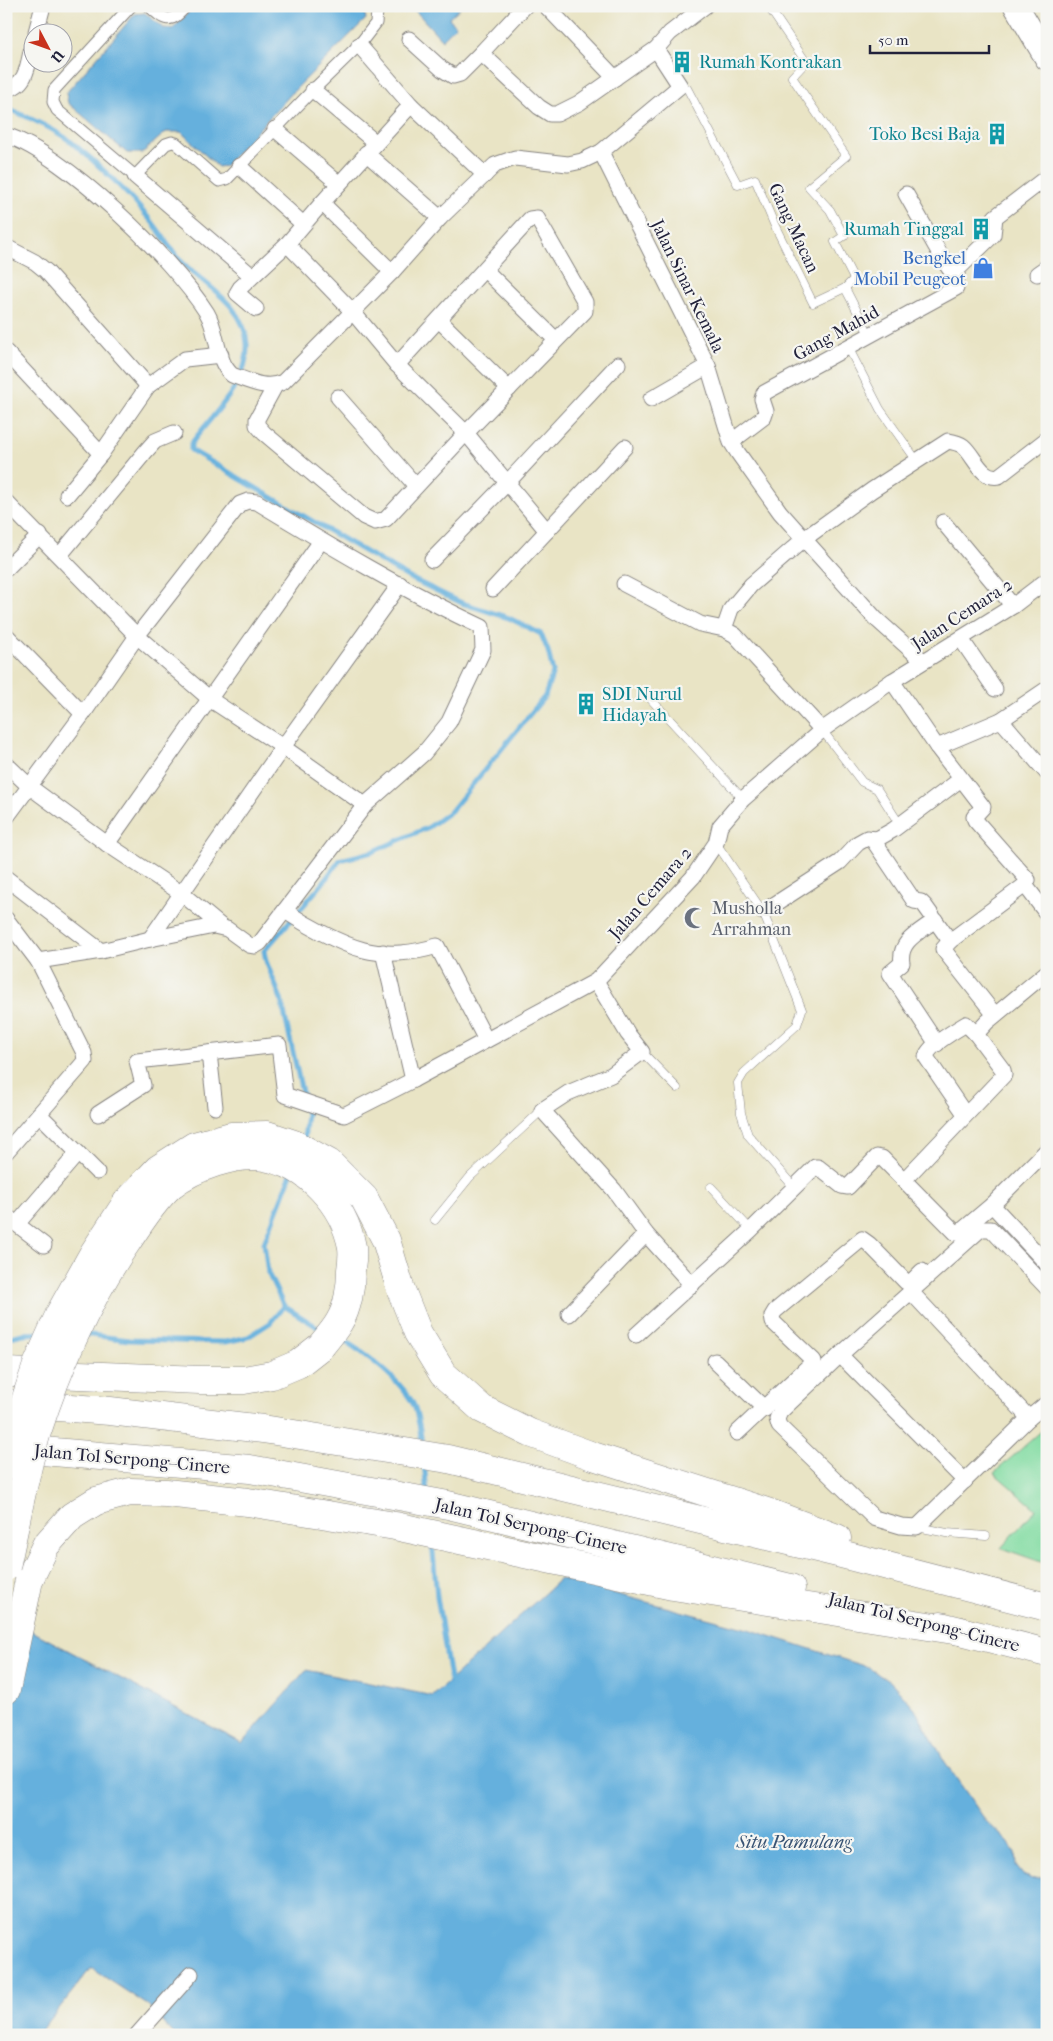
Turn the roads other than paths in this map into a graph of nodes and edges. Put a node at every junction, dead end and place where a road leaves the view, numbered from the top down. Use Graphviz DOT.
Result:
graph roads {
  1 [pos="43,6"];
  2 [pos="131,6"];
  3 [pos="148,6"];
  4 [pos="186,6"];
  5 [pos="375,6"];
  6 [pos="525,6"];
  7 [pos="546,6"];
  8 [pos="705,6"];
  9 [pos="768,6"];
  10 [pos="1016,6"];
  11 [pos="39,22"];
  12 [pos="409,39"];
  13 [pos="359,45"];
  14 [pos="656,49"];
  15 [pos="482,53"];
  16 [pos="1047,58"];
  17 [pos="26,72"];
  18 [pos="615,78"];
  19 [pos="680,86"];
  20 [pos="6,89"];
  21 [pos="312,90"];
  22 [pos="411,105"];
  23 [pos="275,129"];
  24 [pos="6,135"];
  25 [pos="371,148"];
  26 [pos="601,152"];
  27 [pos="239,166"];
  28 [pos="485,175"];
  29 [pos="136,176"];
  30 [pos="1047,177"];
  31 [pos="339,184"];
  32 [pos="906,194"];
  33 [pos="322,203"];
  34 [pos="440,218"];
  35 [pos="303,224"];
  36 [pos="287,244"];
  37 [pos="7,247"];
  38 [pos="485,270"];
  39 [pos="392,272"];
  40 [pos="252,276"];
  41 [pos="956,278"];
  42 [pos="845,288"];
  43 [pos="256,309"];
  44 [pos="352,311"];
  45 [pos="439,320"];
  46 [pos="214,329"];
  47 [pos="870,336"];
  48 [pos="556,339"];
  49 [pos="848,348"];
  50 [pos="6,352"];
  51 [pos="221,355"];
  52 [pos="198,356"];
  53 [pos="618,364"];
  54 [pos="397,365"];
  55 [pos="708,366"];
  56 [pos="148,386"];
  57 [pos="275,386"];
  58 [pos="509,389"];
  59 [pos="338,397"];
  60 [pos="651,399"];
  61 [pos="174,433"];
  62 [pos="466,433"];
  63 [pos="731,442"];
  64 [pos="1044,446"];
  65 [pos="625,447"];
  66 [pos="101,454"];
  67 [pos="917,461"];
  68 [pos="507,483"];
  69 [pos="416,486"];
  70 [pos="66,495"];
  71 [pos="6,502"];
  72 [pos="943,522"];
  73 [pos="547,531"];
  74 [pos="40,534"];
  75 [pos="804,539"];
  76 [pos="322,541"];
  77 [pos="60,555"];
  78 [pos="432,560"];
  79 [pos="6,569"];
  80 [pos="1047,580"];
  81 [pos="400,584"];
  82 [pos="624,584"];
  83 [pos="493,588"];
  84 [pos="1013,606"];
  85 [pos="724,629"];
  86 [pos="6,635"];
  87 [pos="137,636"];
  88 [pos="961,639"];
  89 [pos="923,661"];
  90 [pos="892,681"];
  91 [pos="995,689"];
  92 [pos="1047,689"];
  93 [pos="647,695"];
  94 [pos="211,700"];
  95 [pos="83,714"];
  96 [pos="1001,720"];
  97 [pos="822,730"];
  98 [pos="283,746"];
  99 [pos="937,746"];
  100 [pos="6,764"];
  101 [pos="1047,773"];
  102 [pos="961,779"];
  103 [pos="30,787"];
  104 [pos="743,799"];
  105 [pos="365,805"];
  106 [pos="6,818"];
  107 [pos="900,825"];
  108 [pos="873,840"];
  109 [pos="716,843"];
  110 [pos="107,844"];
  111 [pos="6,878"];
  112 [pos="1025,885"];
  113 [pos="181,893"];
  114 [pos="284,911"];
  115 [pos="763,912"];
  116 [pos="1047,914"];
  117 [pos="6,919"];
  118 [pos="935,920"];
  119 [pos="222,927"];
  120 [pos="150,939"];
  121 [pos="950,940"];
  122 [pos="101,951"];
  123 [pos="383,952"];
  124 [pos="38,961"];
  125 [pos="1047,972"];
  126 [pos="596,981"];
  127 [pos="995,1015"];
  128 [pos="976,1034"];
  129 [pos="486,1040"];
  130 [pos="937,1044"];
  131 [pos="642,1052"];
  132 [pos="209,1053"];
  133 [pos="413,1080"];
  134 [pos="677,1088"];
  135 [pos="215,1107"];
  136 [pos="542,1110"];
  137 [pos="39,1114"];
  138 [pos="98,1114"];
  139 [pos="965,1114"];
  140 [pos="1047,1150"];
  141 [pos="6,1152"];
  142 [pos="78,1153"];
  143 [pos="97,1172"];
  144 [pos="905,1179"];
  145 [pos="711,1187"];
  146 [pos="794,1187"];
  147 [pos="992,1205"];
  148 [pos="12,1220"];
  149 [pos="435,1220"];
  150 [pos="751,1230"];
  151 [pos="960,1232"];
  152 [pos="646,1234"];
  153 [pos="44,1245"];
  154 [pos="1047,1264"];
  155 [pos="692,1285"];
  156 [pos="1047,1288"];
  157 [pos="912,1292"];
  158 [pos="569,1314"];
  159 [pos="636,1335"];
  160 [pos="840,1355"];
  161 [pos="715,1361"];
  162 [pos="6,1372"];
  163 [pos="1047,1402"];
  164 [pos="6,1403"];
  165 [pos="765,1409"];
  166 [pos="1029,1418"];
  167 [pos="738,1433"];
  168 [pos="6,1448"];
  169 [pos="6,1466"];
  170 [pos="966,1481"];
  171 [pos="917,1527"];
  172 [pos="986,1536"];
  173 [pos="6,1567"];
  174 [pos="961,1585"];
  175 [pos="1047,1608"];
  176 [pos="960,1631"];
  177 [pos="1047,1653"];
  178 [pos="6,1690"];
  179 [pos="191,1974"];
  180 [pos="137,2035"];
  1 -- 11 [label="street"];
  2 -- 29 [label="street"];
  3 -- 4 [label="street"];
  5 -- 13 [label="street"];
  6 -- 15 [label="street"];
  7 -- 18 [label="street"];
  8 -- 14 [label="street"];
  9 -- 42 [label="lane"];
  10 -- 16 [label="main road"];
  12 -- 15 [label="street"];
  13 -- 21 [label="street"];
  13 -- 22 [label="street"];
  14 -- 18 [label="street"];
  14 -- 19 [label="street"];
  15 -- 18 [label="street"];
  17 -- 20 [label="street"];
  19 -- 26 [label="street"];
  19 -- 42 [label="lane, Gang Macan"];
  21 -- 23 [label="street"];
  21 -- 25 [label="street"];
  22 -- 25 [label="street"];
  22 -- 28 [label="street"];
  23 -- 27 [label="street"];
  23 -- 31 [label="street"];
  24 -- 46 [label="street"];
  25 -- 31 [label="street"];
  25 -- 34 [label="street"];
  26 -- 28 [label="street"];
  26 -- 55 [label="street, Jalan Sinar Kemala"];
  27 -- 29 [label="street"];
  27 -- 35 [label="street"];
  28 -- 34 [label="street"];
  29 -- 40 [label="street"];
  30 -- 41 [label="street, Gang Mahid"];
  31 -- 33 [label="street"];
  32 -- 41 [label="street"];
  33 -- 35 [label="street"];
  33 -- 39 [label="street"];
  34 -- 39 [label="street"];
  35 -- 36 [label="street"];
  36 -- 40 [label="street"];
  36 -- 44 [label="street"];
  37 -- 56 [label="street"];
  38 -- 45 [label="street"];
  38 -- 48 [label="street"];
  38 -- 48 [label="street"];
  39 -- 44 [label="street"];
  40 -- 43 [label="street"];
  41 -- 47 [label="street, Gang Mahid"];
  42 -- 47 [label="lane"];
  44 -- 54 [label="street"];
  44 -- 57 [label="street"];
  45 -- 54 [label="street"];
  45 -- 58 [label="street"];
  46 -- 51 [label="street"];
  46 -- 52 [label="street"];
  47 -- 49 [label="street, Gang Mahid"];
  48 -- 58 [label="street"];
  49 -- 63 [label="street, Gang Mahid"];
  49 -- 67 [label="lane"];
  50 -- 66 [label="street"];
  51 -- 52 [label="street"];
  51 -- 57 [label="street"];
  52 -- 56 [label="street"];
  53 -- 68 [label="street"];
  54 -- 62 [label="street"];
  55 -- 60 [label="street"];
  55 -- 63 [label="street, Jalan Sinar Kemala"];
  56 -- 66 [label="street"];
  57 -- 69 [label="street"];
  58 -- 62 [label="street"];
  59 -- 69 [label="street"];
  61 -- 77 [label="street"];
  62 -- 68 [label="street"];
  62 -- 69 [label="street"];
  63 -- 75 [label="street, Jalan Sinar Kemala"];
  64 -- 67 [label="street"];
  65 -- 73 [label="street"];
  66 -- 70 [label="street"];
  67 -- 75 [label="street"];
  68 -- 73 [label="street"];
  68 -- 78 [label="street"];
  71 -- 74 [label="street"];
  72 -- 84 [label="street"];
  73 -- 83 [label="street"];
  74 -- 77 [label="street"];
  74 -- 79 [label="street"];
  75 -- 85 [label="street"];
  75 -- 89 [label="street, Jalan Sinar Kemala"];
  76 -- 81 [label="street"];
  76 -- 87 [label="street"];
  76 -- 94 [label="street"];
  77 -- 87 [label="street"];
  80 -- 84 [label="street, Jalan Cemara 2"];
  81 -- 98 [label="street"];
  81 -- 105 [label="street"];
  82 -- 85 [label="street"];
  84 -- 88 [label="street, Jalan Cemara 2"];
  85 -- 97 [label="street"];
  86 -- 95 [label="street"];
  87 -- 94 [label="street"];
  87 -- 95 [label="street"];
  88 -- 89 [label="street, Jalan Cemara 2"];
  88 -- 91 [label="street"];
  89 -- 90 [label="street, Jalan Cemara 2"];
  90 -- 97 [label="street, Jalan Cemara 2"];
  90 -- 99 [label="street"];
  92 -- 96 [label="street"];
  93 -- 104 [label="lane"];
  94 -- 98 [label="street"];
  94 -- 110 [label="street"];
  95 -- 103 [label="street"];
  96 -- 99 [label="street"];
  96 -- 101 [label="street"];
  97 -- 104 [label="street, Jalan Cemara 2"];
  97 -- 107 [label="lane"];
  98 -- 105 [label="street"];
  98 -- 113 [label="street"];
  99 -- 102 [label="street"];
  100 -- 103 [label="street"];
  102 -- 107 [label="street"];
  102 -- 112 [label="street"];
  103 -- 106 [label="street"];
  103 -- 110 [label="street"];
  104 -- 109 [label="street, Jalan Cemara 2"];
  105 -- 114 [label="street"];
  107 -- 108 [label="street"];
  108 -- 115 [label="street"];
  108 -- 118 [label="street"];
  109 -- 115 [label="lane"];
  109 -- 126 [label="street, Jalan Cemara 2"];
  110 -- 113 [label="street"];
  111 -- 122 [label="street"];
  112 -- 116 [label="street"];
  112 -- 121 [label="street"];
  113 -- 119 [label="street"];
  113 -- 120 [label="street"];
  114 -- 119 [label="street"];
  114 -- 123 [label="street"];
  115 -- 146 [label="lane"];
  117 -- 124 [label="street"];
  118 -- 121 [label="street"];
  118 -- 130 [label="street"];
  119 -- 120 [label="street"];
  120 -- 122 [label="street"];
  121 -- 127 [label="street"];
  122 -- 124 [label="street"];
  123 -- 129 [label="street"];
  123 -- 133 [label="street"];
  124 -- 137 [label="street"];
  125 -- 127 [label="street"];
  126 -- 129 [label="street, Jalan Cemara 2"];
  126 -- 131 [label="street"];
  127 -- 128 [label="street"];
  128 -- 130 [label="street"];
  128 -- 139 [label="street"];
  129 -- 133 [label="street, Jalan Cemara 2"];
  130 -- 139 [label="street"];
  131 -- 134 [label="lane"];
  131 -- 136 [label="street"];
  132 -- 133 [label="street, Jalan Cemara 2"];
  132 -- 135 [label="street"];
  132 -- 138 [label="street"];
  136 -- 149 [label="lane"];
  136 -- 152 [label="street"];
  137 -- 141 [label="street"];
  137 -- 142 [label="street"];
  139 -- 144 [label="street"];
  140 -- 147 [label="street"];
  142 -- 143 [label="street"];
  142 -- 148 [label="street"];
  144 -- 146 [label="street"];
  144 -- 151 [label="street"];
  145 -- 150 [label="lane"];
  146 -- 150 [label="street"];
  147 -- 151 [label="street"];
  147 -- 154 [label="street"];
  148 -- 153 [label="street"];
  150 -- 155 [label="street"];
  151 -- 165 [label="street"];
  152 -- 155 [label="street"];
  152 -- 158 [label="street"];
  155 -- 159 [label="street"];
  156 -- 157 [label="street"];
  157 -- 160 [label="street"];
  157 -- 166 [label="street"];
  160 -- 170 [label="street"];
  160 -- 171 [label="street"];
  161 -- 165 [label="street"];
  162 -- 173 [label="highway, bridge"];
  163 -- 166 [label="street"];
  164 -- 174 [label="highway"];
  165 -- 167 [label="street"];
  166 -- 170 [label="street"];
  168 -- 176 [label="highway, Jalan Tol Serpong–Cinere"];
  169 -- 174 [label="highway, bridge"];
  170 -- 171 [label="street"];
  171 -- 172 [label="lane"];
  174 -- 175 [label="highway"];
  176 -- 177 [label="highway, Jalan Tol Serpong–Cinere"];
  176 -- 178 [label="highway"];
  179 -- 180 [label="street"];
}
